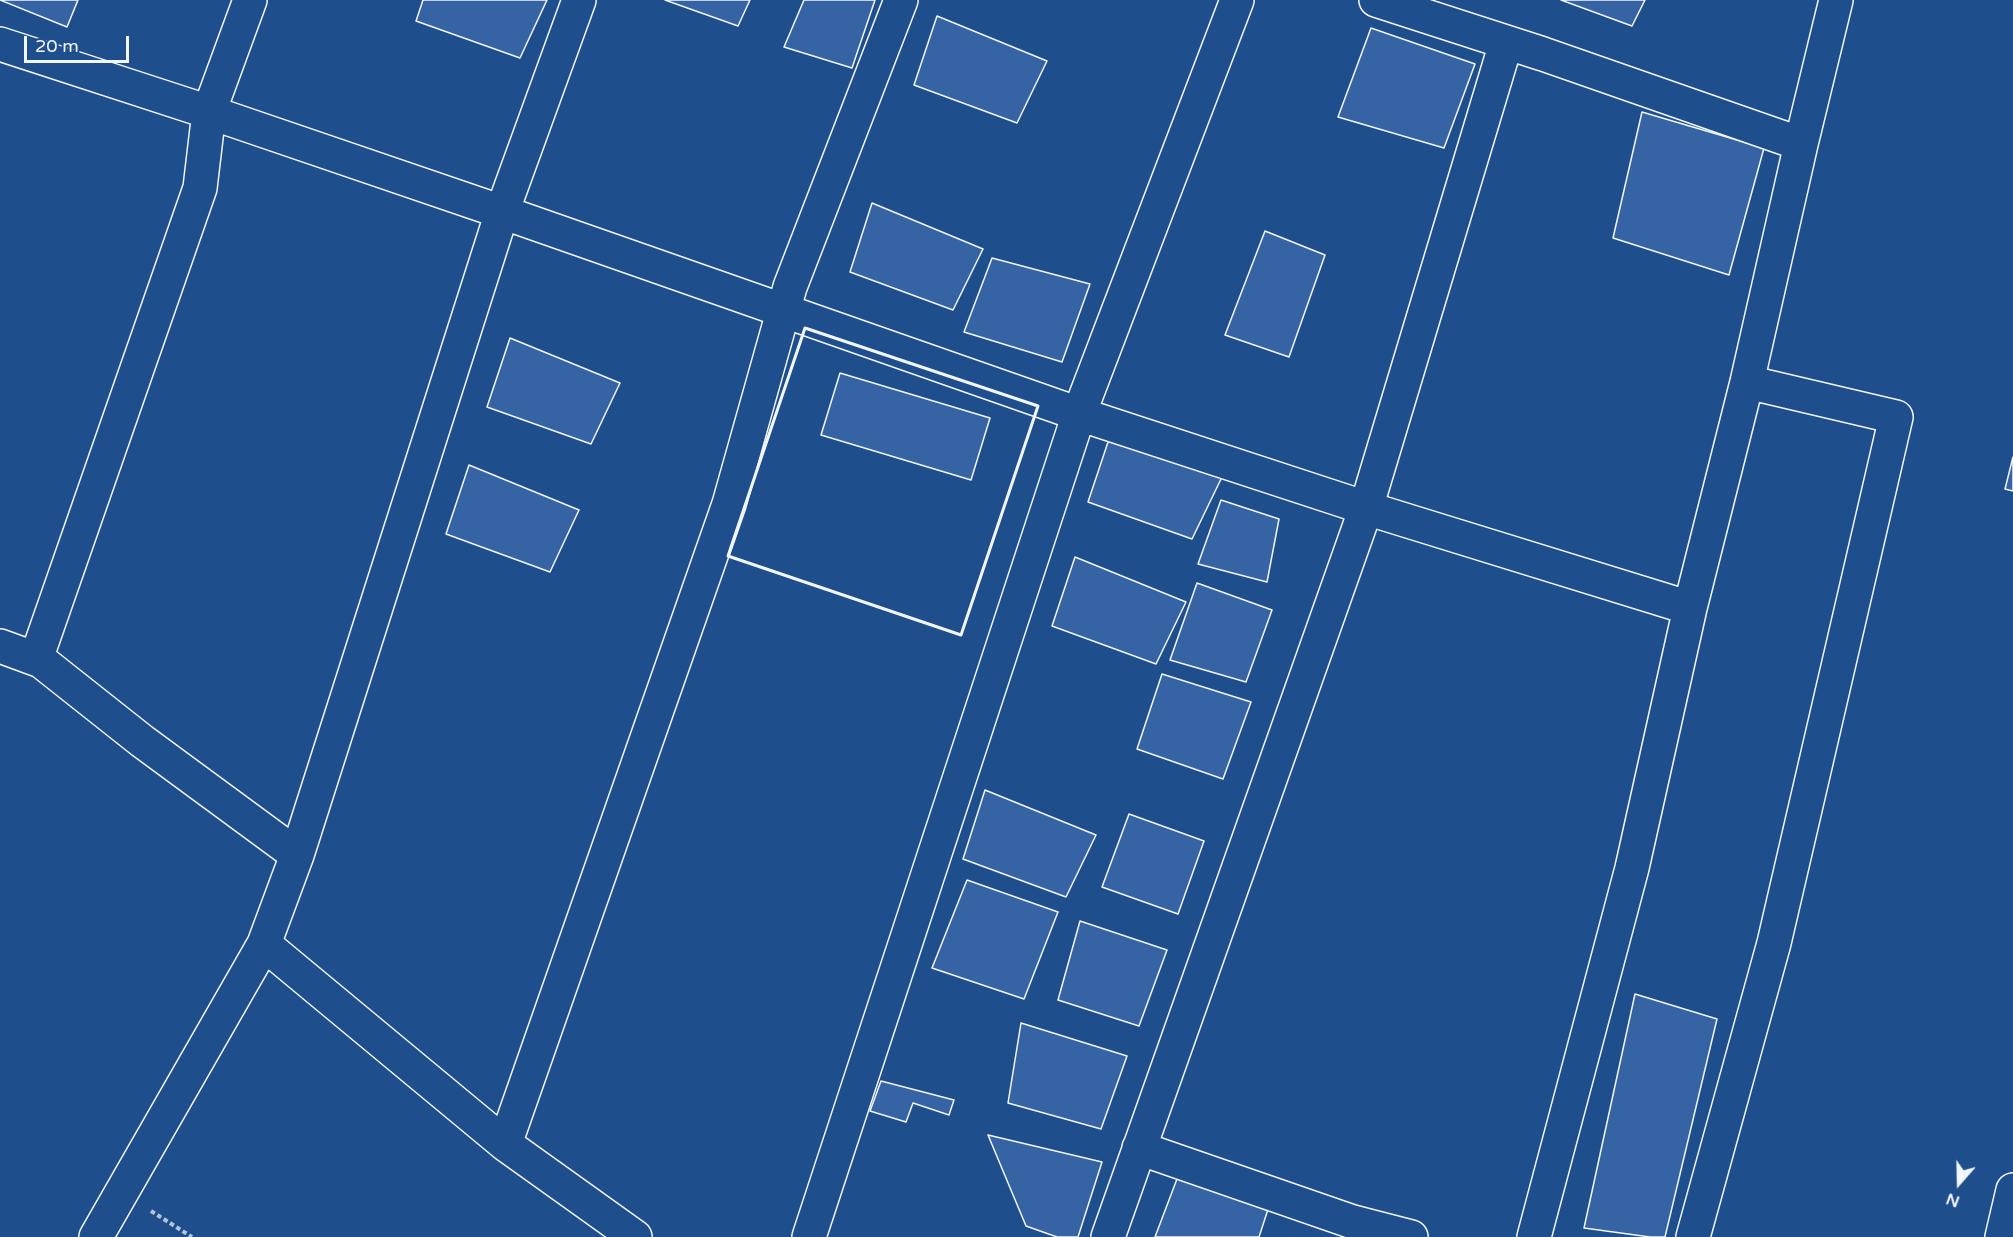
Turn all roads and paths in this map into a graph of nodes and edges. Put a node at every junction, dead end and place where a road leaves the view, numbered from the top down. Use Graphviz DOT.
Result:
graph roads {
  1 [pos="250,0"];
  2 [pos="579,0"];
  3 [pos="901,0"];
  4 [pos="1237,0"];
  5 [pos="1377,0"];
  6 [pos="1836,0"];
  7 [pos="1506,43"];
  8 [pos="0,44"];
  9 [pos="209,112"];
  10 [pos="1801,144"];
  11 [pos="502,212"];
  12 [pos="784,310"];
  13 [pos="1748,382"];
  14 [pos="1079,414"];
  15 [pos="1366,508"];
  16 [pos="1690,608"];
  17 [pos="0,646"];
  18 [pos="36,659"];
  19 [pos="297,855"];
  20 [pos="264,944"];
  21 [pos="505,1144"];
  22 [pos="1139,1148"];
  23 [pos="2013,1190"];
  24 [pos="152,1211"];
  25 [pos="96,1237"];
  26 [pos="192,1237"];
  27 [pos="634,1237"];
  28 [pos="809,1237"];
  29 [pos="1108,1237"];
  30 [pos="1411,1237"];
  31 [pos="1534,1237"];
  32 [pos="1693,1237"];
  33 [pos="2002,1237"];
  1 -- 9 [label="street"];
  2 -- 11 [label="street"];
  3 -- 12 [label="street"];
  4 -- 14 [label="street"];
  5 -- 7 [label="street"];
  6 -- 10 [label="street"];
  7 -- 10 [label="street"];
  7 -- 15 [label="street"];
  8 -- 9 [label="street"];
  9 -- 11 [label="street"];
  9 -- 18 [label="street"];
  10 -- 13 [label="street"];
  11 -- 12 [label="street"];
  11 -- 19 [label="street"];
  12 -- 14 [label="street"];
  12 -- 21 [label="street"];
  13 -- 16 [label="street"];
  13 -- 32 [label="street"];
  14 -- 15 [label="street"];
  14 -- 28 [label="street"];
  15 -- 16 [label="street"];
  15 -- 22 [label="street"];
  16 -- 31 [label="street"];
  17 -- 18 [label="street"];
  18 -- 19 [label="street"];
  19 -- 20 [label="street"];
  20 -- 21 [label="street"];
  20 -- 25 [label="street"];
  21 -- 27 [label="street"];
  22 -- 29 [label="street"];
  22 -- 30 [label="street"];
  23 -- 33 [label="street"];
  24 -- 26 [label="path"];
}
